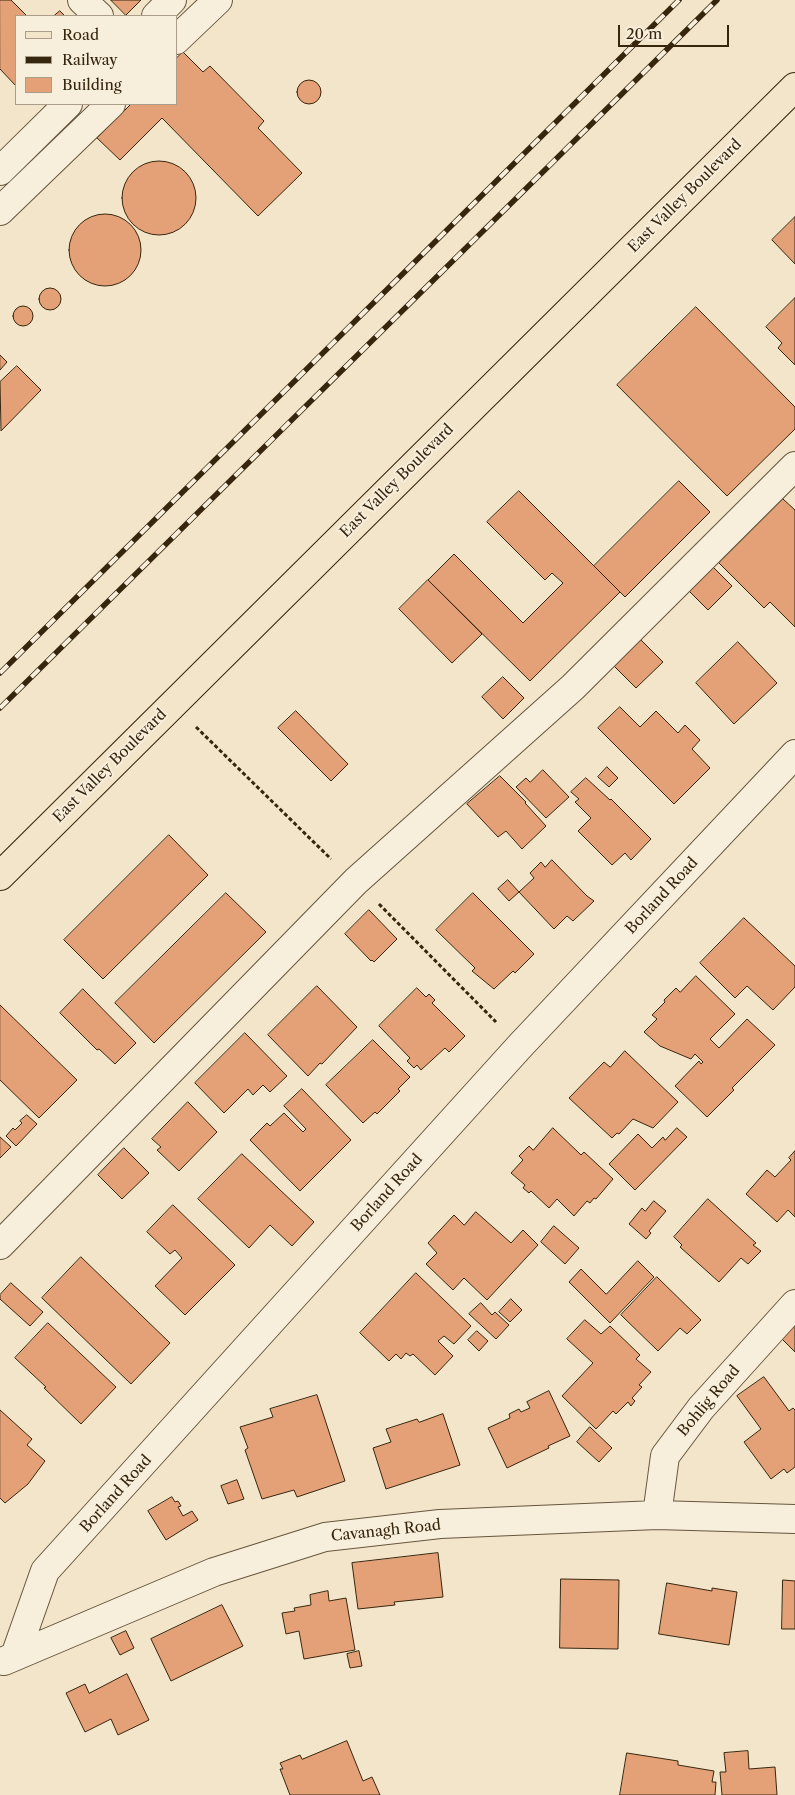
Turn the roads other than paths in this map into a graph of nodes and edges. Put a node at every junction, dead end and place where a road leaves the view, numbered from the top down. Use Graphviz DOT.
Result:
graph roads {
  1 [pos="82,0"];
  2 [pos="172,0"];
  3 [pos="218,0"];
  4 [pos="97,15"];
  5 [pos="157,15"];
  6 [pos="178,38"];
  7 [pos="795,87"];
  8 [pos="67,105"];
  9 [pos="109,105"];
  10 [pos="0,171"];
  11 [pos="0,211"];
  12 [pos="795,466"];
  13 [pos="795,754"];
  14 [pos="0,876"];
  15 [pos="0,1244"];
  16 [pos="795,1304"];
  17 [pos="656,1515"];
  18 [pos="795,1520"];
  19 [pos="8,1659"];
  1 -- 4 [label="street"];
  2 -- 5 [label="street"];
  3 -- 6 [label="street"];
  7 -- 14 [label="main road, East Valley Boulevard"];
  8 -- 10 [label="street"];
  9 -- 11 [label="street"];
  12 -- 15 [label="street"];
  13 -- 19 [label="street, Borland Road"];
  16 -- 17 [label="street, Bohlig Road"];
  17 -- 18 [label="street, Cavanagh Road"];
  17 -- 19 [label="street, Cavanagh Road"];
}
